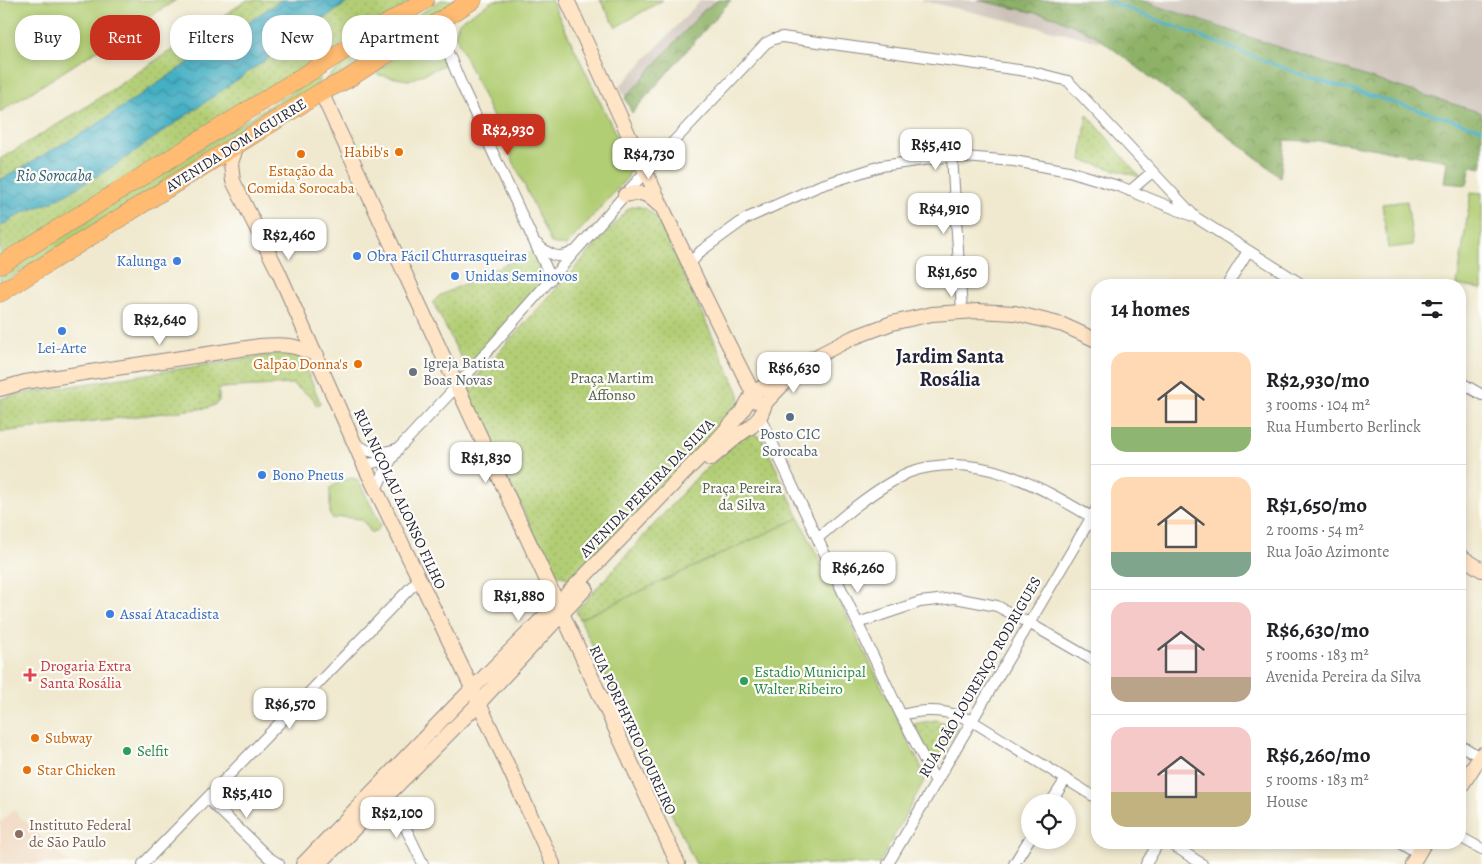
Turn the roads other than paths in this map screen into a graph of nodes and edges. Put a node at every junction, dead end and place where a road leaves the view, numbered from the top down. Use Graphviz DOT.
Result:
graph roads {
  1 [pos="425,0"];
  2 [pos="473,0"];
  3 [pos="567,0"];
  4 [pos="401,15"];
  5 [pos="450,15"];
  6 [pos="342,52"];
  7 [pos="344,60"];
  8 [pos="378,60"];
  9 [pos="451,60"];
  10 [pos="321,92"];
  11 [pos="237,144"];
  12 [pos="952,156"];
  13 [pos="646,172"];
  14 [pos="1152,172"];
  15 [pos="1130,191"];
  16 [pos="625,195"];
  17 [pos="662,207"];
  18 [pos="1195,217"];
  19 [pos="534,241"];
  20 [pos="577,248"];
  21 [pos="1248,251"];
  22 [pos="0,265"];
  23 [pos="689,265"];
  24 [pos="551,278"];
  25 [pos="1231,279"];
  26 [pos="1292,279"];
  27 [pos="0,293"];
  28 [pos="962,311"];
  29 [pos="1091,338"];
  30 [pos="317,356"];
  31 [pos="810,359"];
  32 [pos="745,378"];
  33 [pos="774,381"];
  34 [pos="1466,386"];
  35 [pos="456,387"];
  36 [pos="0,389"];
  37 [pos="753,393"];
  38 [pos="1482,395"];
  39 [pos="760,416"];
  40 [pos="354,441"];
  41 [pos="399,448"];
  42 [pos="364,465"];
  43 [pos="376,490"];
  44 [pos="1091,517"];
  45 [pos="1091,524"];
  46 [pos="818,538"];
  47 [pos="1466,560"];
  48 [pos="1482,570"];
  49 [pos="418,579"];
  50 [pos="559,609"];
  51 [pos="858,623"];
  52 [pos="1029,623"];
  53 [pos="1091,660"];
  54 [pos="462,667"];
  55 [pos="488,673"];
  56 [pos="472,688"];
  57 [pos="478,704"];
  58 [pos="901,716"];
  59 [pos="972,721"];
  60 [pos="1466,748"];
  61 [pos="1481,756"];
  62 [pos="1066,779"];
  63 [pos="1466,779"];
  64 [pos="936,782"];
  65 [pos="1057,794"];
  66 [pos="1091,795"];
  67 [pos="207,798"];
  68 [pos="375,807"];
  69 [pos="1466,840"];
  70 [pos="1023,849"];
  71 [pos="1155,849"];
  72 [pos="1179,849"];
  73 [pos="1482,849"];
  74 [pos="270,861"];
  75 [pos="143,864"];
  76 [pos="279,864"];
  77 [pos="302,864"];
  78 [pos="319,864"];
  79 [pos="423,864"];
  80 [pos="553,864"];
  81 [pos="678,864"];
  82 [pos="888,864"];
  83 [pos="1014,864"];
  84 [pos="1146,864"];
  85 [pos="1202,864"];
  1 -- 4 [label="highway, AVENIDA DOM AGUIRRE"];
  2 -- 5 [label="highway, AVENIDA DOM AGUIRRE"];
  3 -- 13 [label="main road"];
  6 -- 22 [label="highway, AVENIDA DOM AGUIRRE"];
  7 -- 10 [label="highway"];
  8 -- 10 [label="highway, AVENIDA DOM AGUIRRE"];
  9 -- 19 [label="street"];
  10 -- 11 [label="highway, AVENIDA DOM AGUIRRE"];
  10 -- 35 [label="main road, RUA PORPHYRIO LOUREIRO"];
  11 -- 27 [label="highway, AVENIDA DOM AGUIRRE"];
  11 -- 30 [label="main road, RUA NICOLAU ALONSO FILHO"];
  12 -- 15 [label="street"];
  12 -- 23 [label="street"];
  12 -- 28 [label="street"];
  13 -- 14 [label="street"];
  13 -- 16 [label="street"];
  13 -- 17 [label="main road"];
  14 -- 15 [label="street"];
  14 -- 18 [label="street"];
  15 -- 18 [label="street"];
  16 -- 17 [label="main road"];
  16 -- 20 [label="street"];
  17 -- 23 [label="main road"];
  18 -- 21 [label="street"];
  19 -- 20 [label="street"];
  19 -- 24 [label="street"];
  20 -- 24 [label="street"];
  21 -- 25 [label="street"];
  21 -- 26 [label="street"];
  23 -- 32 [label="main road"];
  24 -- 35 [label="street"];
  28 -- 29 [label="main road, AVENIDA PEREIRA DA SILVA"];
  28 -- 31 [label="main road, AVENIDA PEREIRA DA SILVA"];
  30 -- 36 [label="main road"];
  30 -- 40 [label="main road, RUA NICOLAU ALONSO FILHO"];
  31 -- 33 [label="main road, AVENIDA PEREIRA DA SILVA"];
  31 -- 39 [label="main road, AVENIDA PEREIRA DA SILVA"];
  32 -- 33 [label="main road"];
  32 -- 37 [label="main road"];
  33 -- 37 [label="main road, AVENIDA PEREIRA DA SILVA"];
  34 -- 38 [label="street"];
  35 -- 41 [label="street"];
  35 -- 50 [label="main road, RUA PORPHYRIO LOUREIRO"];
  37 -- 39 [label="main road"];
  37 -- 50 [label="main road, AVENIDA PEREIRA DA SILVA"];
  39 -- 46 [label="street"];
  39 -- 50 [label="main road, AVENIDA PEREIRA DA SILVA"];
  40 -- 41 [label="street"];
  40 -- 42 [label="main road, RUA NICOLAU ALONSO FILHO"];
  41 -- 42 [label="street"];
  41 -- 43 [label="street"];
  42 -- 43 [label="main road, RUA NICOLAU ALONSO FILHO"];
  43 -- 49 [label="main road, RUA NICOLAU ALONSO FILHO"];
  44 -- 46 [label="street"];
  45 -- 52 [label="street, RUA JOÃO LOURENÇO RODRIGUES"];
  46 -- 51 [label="street"];
  47 -- 48 [label="main road"];
  49 -- 54 [label="main road, RUA NICOLAU ALONSO FILHO"];
  49 -- 67 [label="street"];
  50 -- 55 [label="main road, AVENIDA PEREIRA DA SILVA"];
  50 -- 57 [label="main road, AVENIDA PEREIRA DA SILVA"];
  50 -- 81 [label="main road, RUA PORPHYRIO LOUREIRO"];
  51 -- 52 [label="street"];
  51 -- 58 [label="street"];
  52 -- 53 [label="street"];
  52 -- 59 [label="street, RUA JOÃO LOURENÇO RODRIGUES"];
  54 -- 55 [label="main road"];
  54 -- 56 [label="main road, RUA NICOLAU ALONSO FILHO"];
  55 -- 56 [label="main road, AVENIDA PEREIRA DA SILVA"];
  56 -- 57 [label="main road, RUA NICOLAU ALONSO FILHO"];
  56 -- 77 [label="main road, AVENIDA PEREIRA DA SILVA"];
  57 -- 68 [label="main road, AVENIDA PEREIRA DA SILVA"];
  57 -- 80 [label="main road, RUA NICOLAU ALONSO FILHO"];
  58 -- 59 [label="street"];
  58 -- 64 [label="street"];
  59 -- 62 [label="street"];
  59 -- 64 [label="street, RUA JOÃO LOURENÇO RODRIGUES"];
  60 -- 61 [label="street"];
  61 -- 63 [label="main road"];
  62 -- 65 [label="street"];
  62 -- 66 [label="street"];
  64 -- 82 [label="street, RUA JOÃO LOURENÇO RODRIGUES"];
  67 -- 74 [label="street"];
  67 -- 75 [label="street"];
  68 -- 78 [label="main road, AVENIDA PEREIRA DA SILVA"];
  68 -- 79 [label="street"];
  69 -- 73 [label="street"];
  70 -- 83 [label="street"];
  71 -- 84 [label="street"];
  72 -- 85 [label="street"];
  74 -- 76 [label="street"];
}
